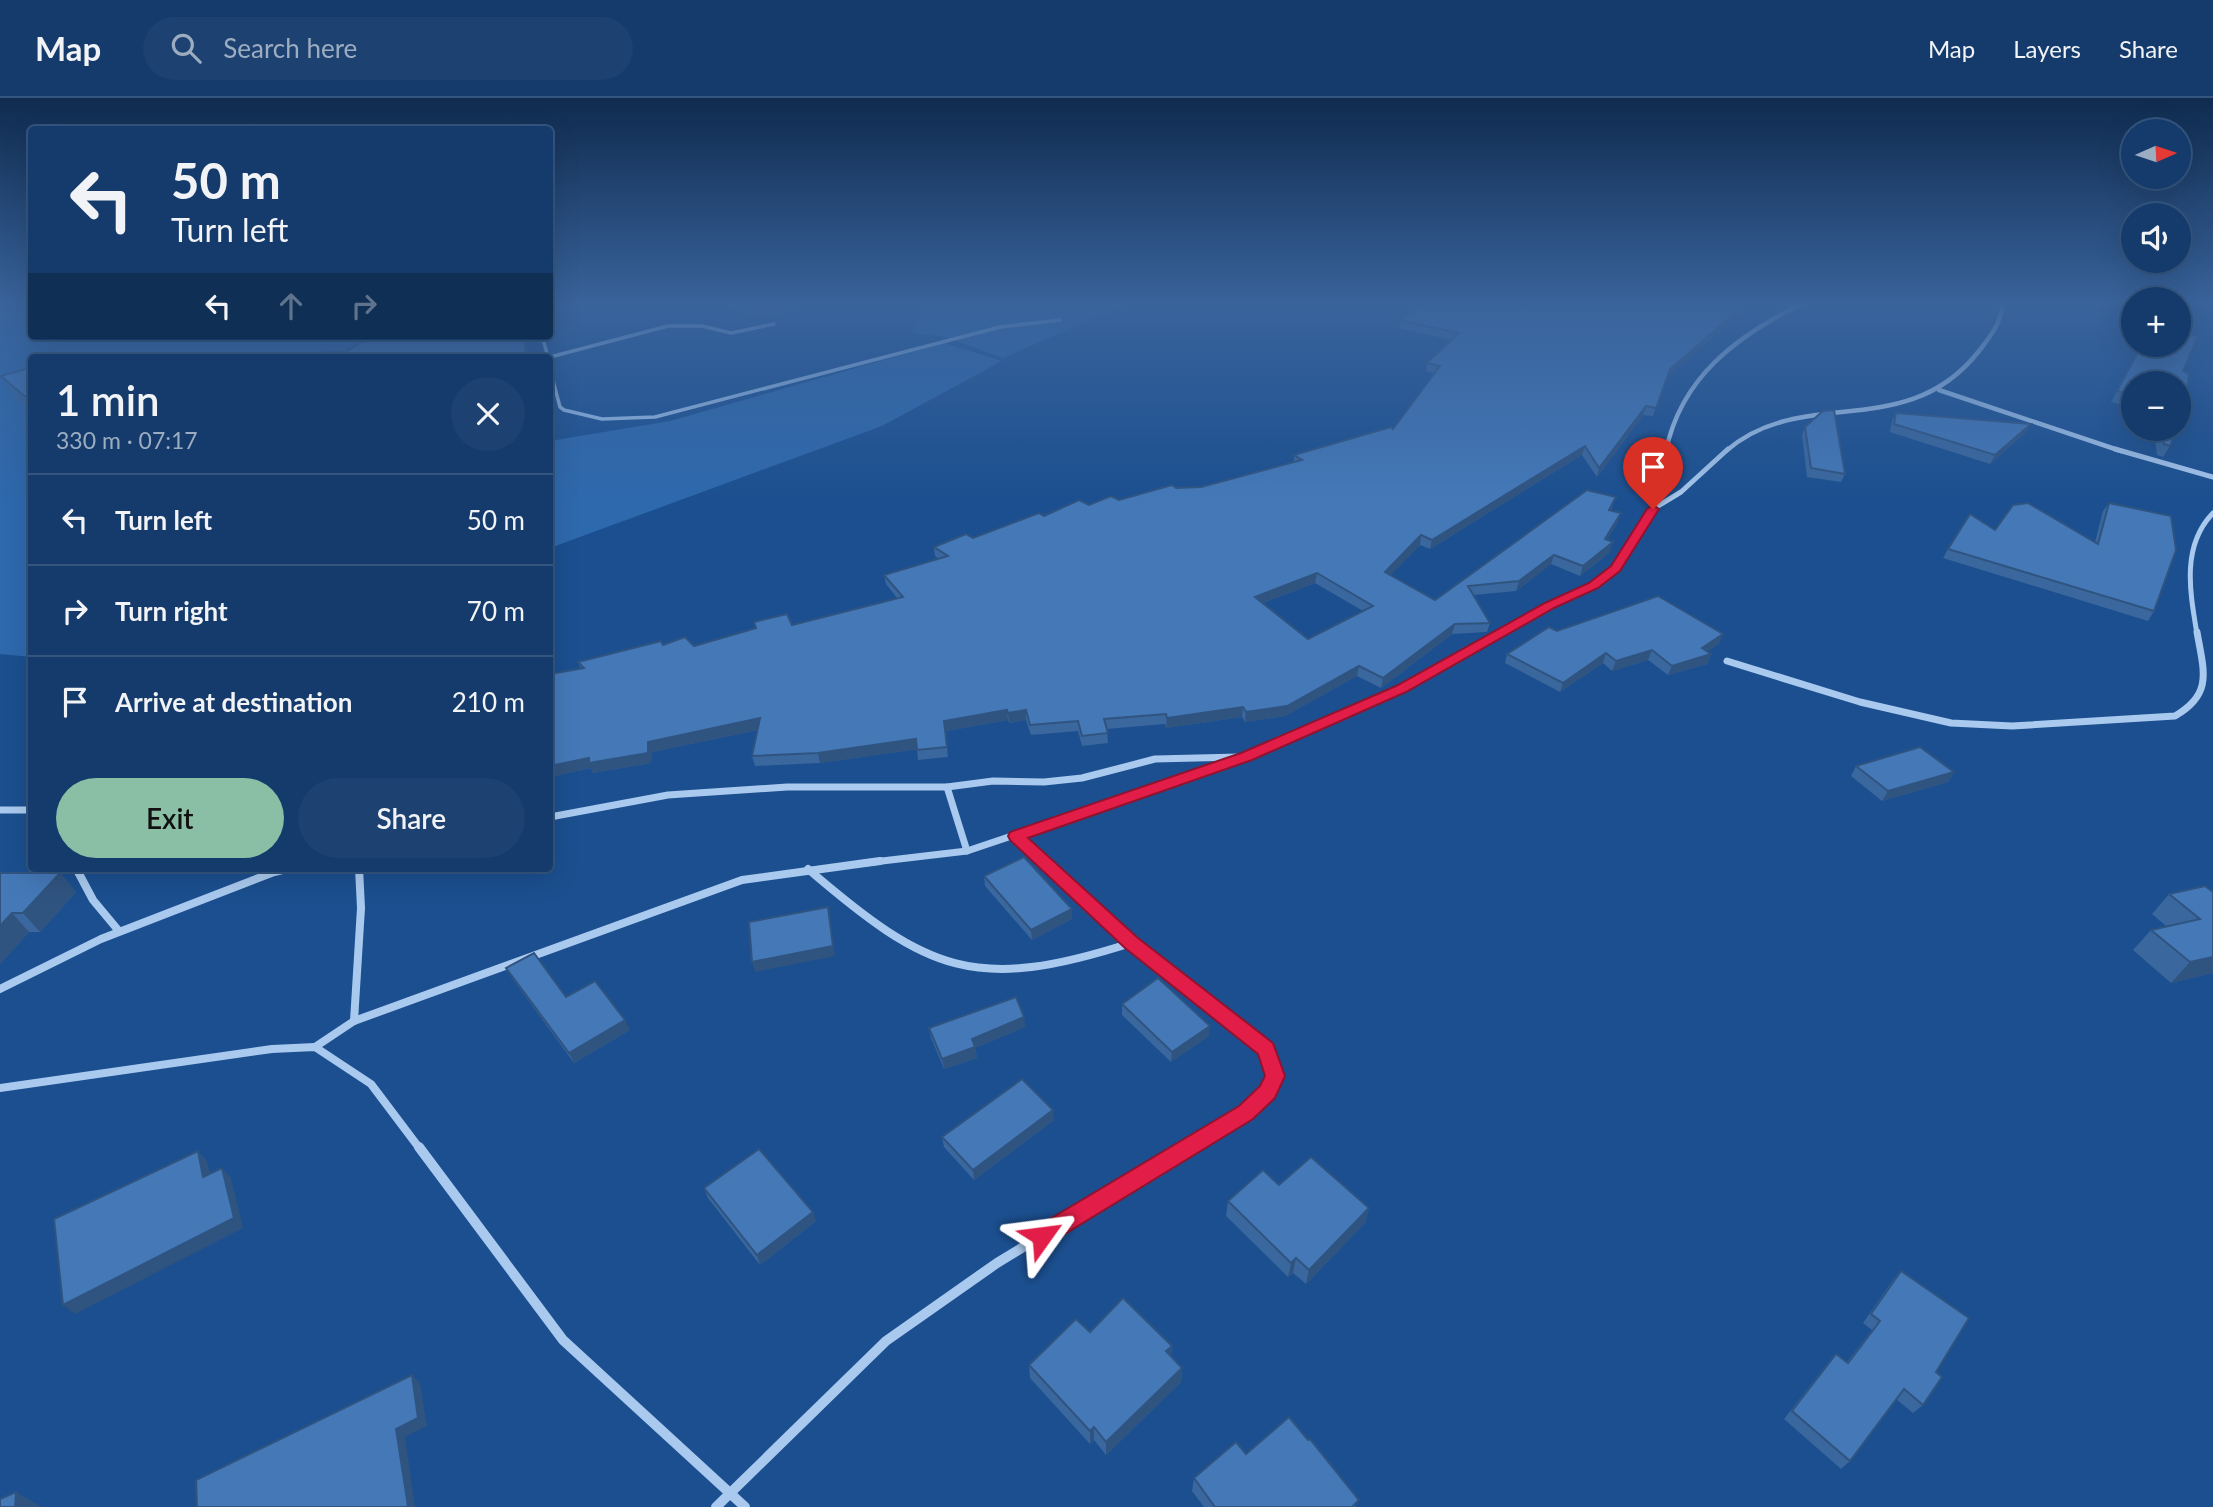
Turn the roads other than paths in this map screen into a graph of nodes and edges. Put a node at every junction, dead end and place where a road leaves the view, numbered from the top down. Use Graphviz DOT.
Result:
graph roads {
  1 [pos="841,370"];
  2 [pos="1706,370"];
  3 [pos="1962,370"];
  4 [pos="553,380"];
  5 [pos="1938,390"];
  6 [pos="2213,477"];
  7 [pos="1653,509"];
  8 [pos="2213,513"];
  9 [pos="1727,662"];
  10 [pos="1247,757"];
  11 [pos="947,787"];
  12 [pos="0,810"];
  13 [pos="28,810"];
  14 [pos="553,816"];
  15 [pos="1016,836"];
  16 [pos="967,851"];
  17 [pos="808,869"];
  18 [pos="78,872"];
  19 [pos="274,872"];
  20 [pos="359,872"];
  21 [pos="118,930"];
  22 [pos="1131,943"];
  23 [pos="0,989"];
  24 [pos="355,1021"];
  25 [pos="315,1047"];
  26 [pos="0,1088"];
  27 [pos="730,1493"];
  28 [pos="716,1507"];
  29 [pos="745,1507"];
  1 -- 4 [label="lane"];
  2 -- 7 [label="street"];
  3 -- 5 [label="street"];
  5 -- 6 [label="street"];
  5 -- 7 [label="street"];
  7 -- 10 [label="street"];
  8 -- 9 [label="street"];
  10 -- 11 [label="street"];
  10 -- 15 [label="street"];
  11 -- 14 [label="street"];
  11 -- 16 [label="street"];
  12 -- 13 [label="street"];
  15 -- 16 [label="street"];
  15 -- 22 [label="street"];
  16 -- 17 [label="street"];
  17 -- 22 [label="street"];
  17 -- 24 [label="street"];
  18 -- 21 [label="street"];
  19 -- 21 [label="street"];
  20 -- 24 [label="street"];
  21 -- 23 [label="street"];
  22 -- 27 [label="street"];
  24 -- 25 [label="street"];
  25 -- 26 [label="street"];
  25 -- 27 [label="street"];
  27 -- 28 [label="street"];
  27 -- 29 [label="street"];
}
